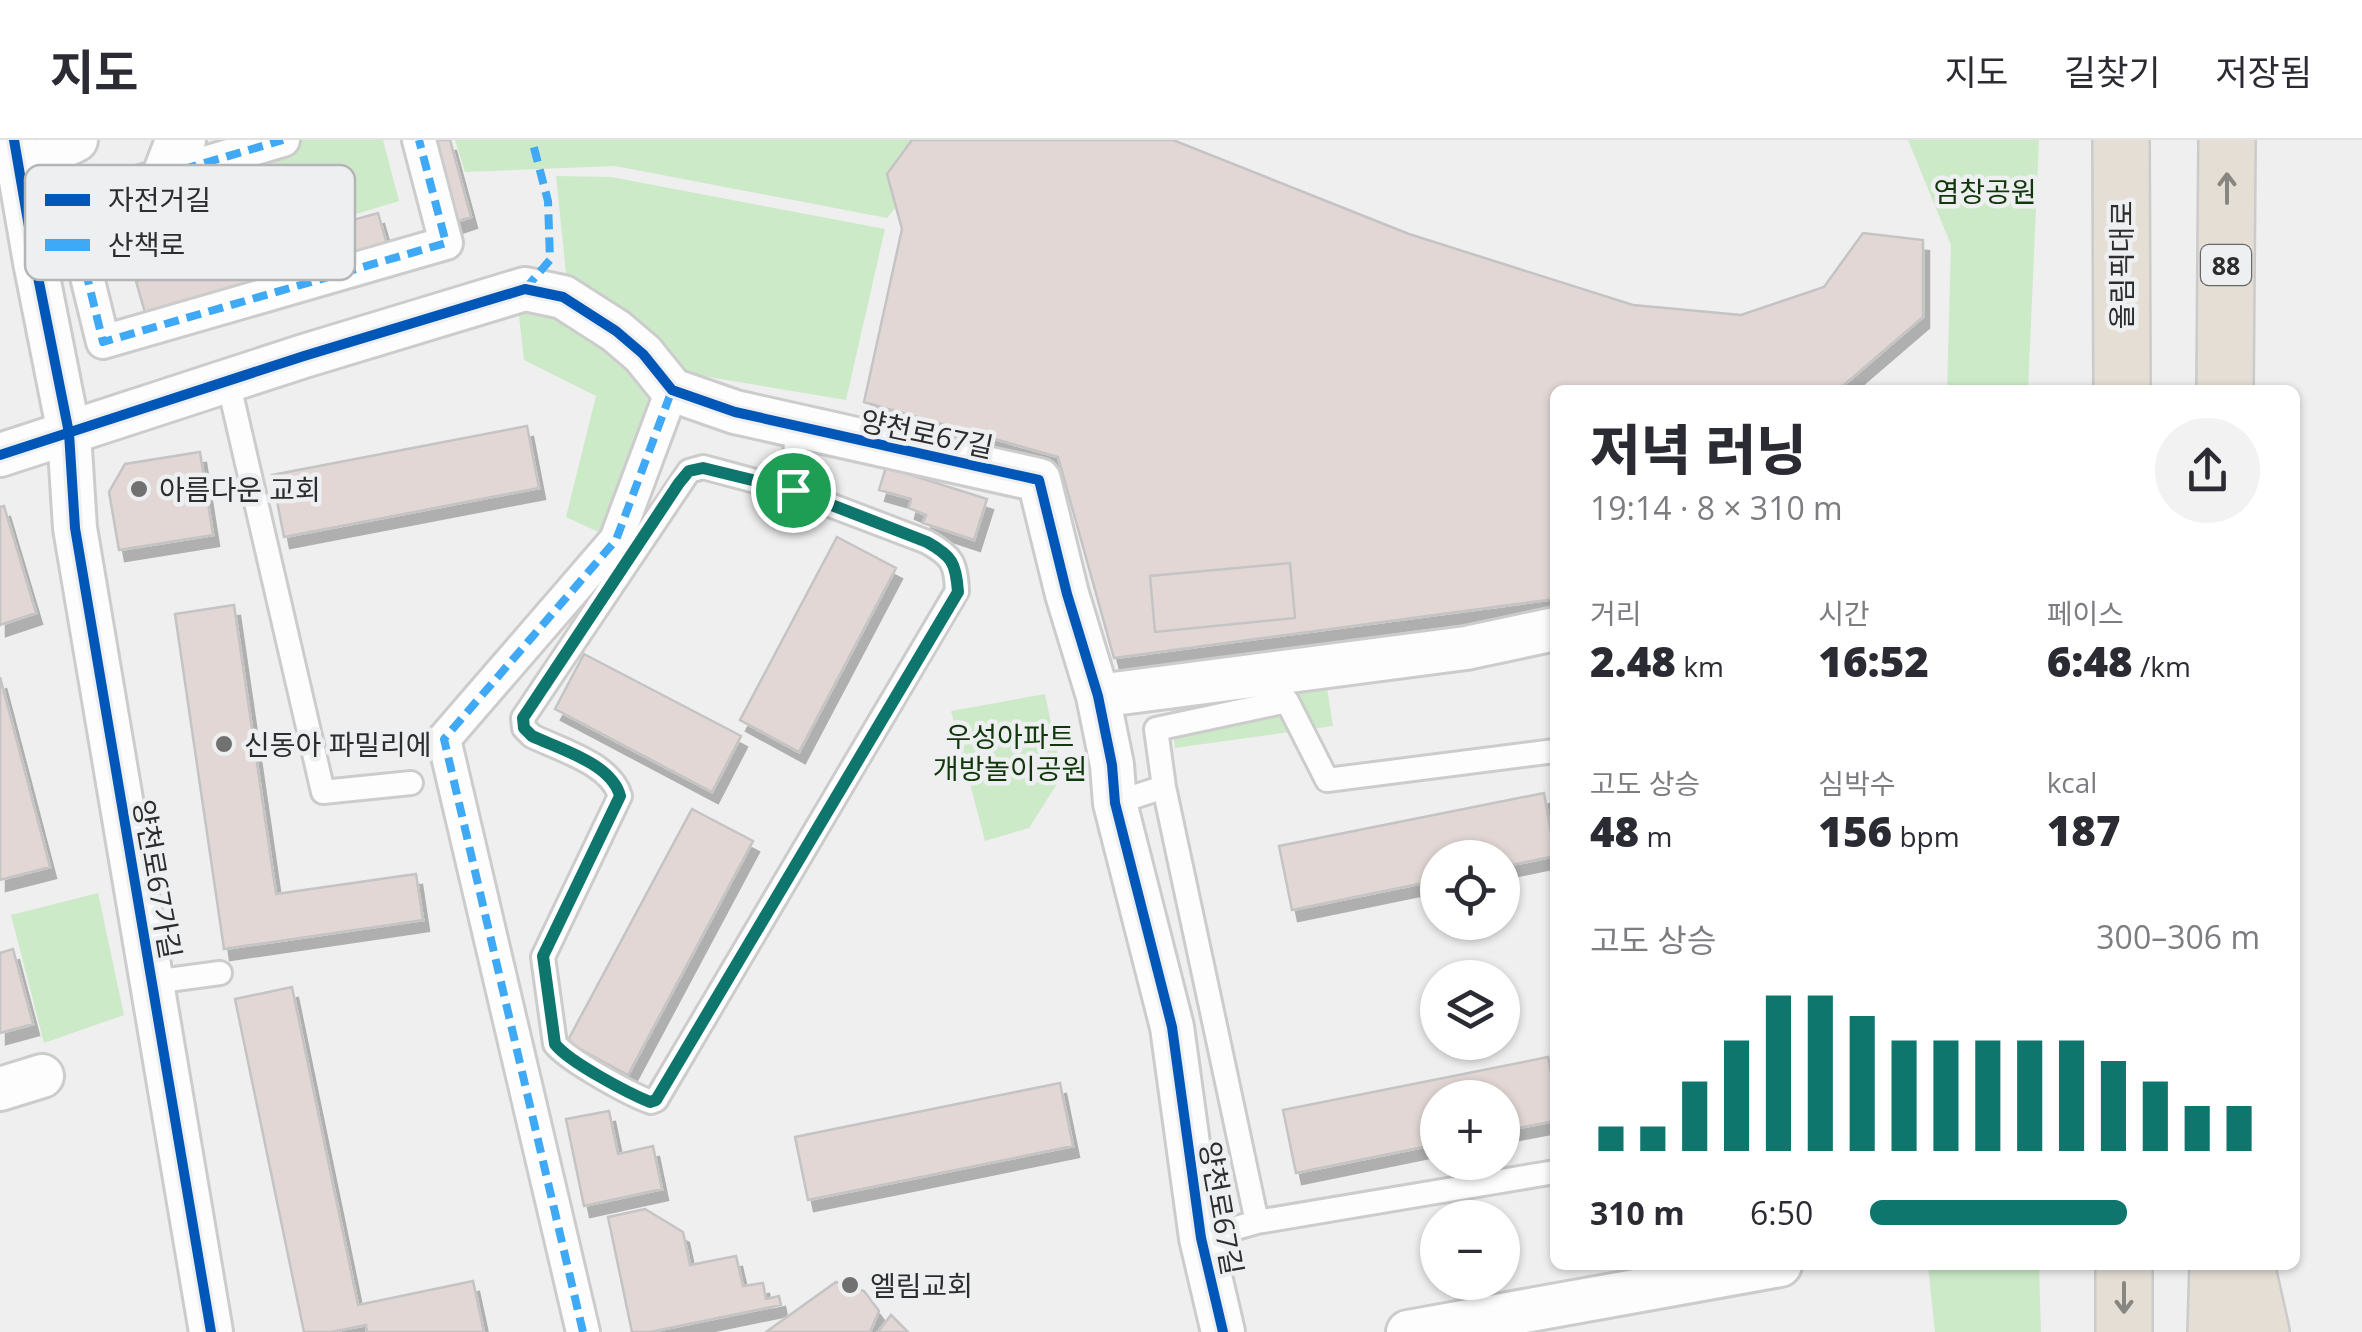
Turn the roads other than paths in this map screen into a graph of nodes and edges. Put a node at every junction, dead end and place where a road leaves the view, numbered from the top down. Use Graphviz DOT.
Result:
graph roads {
  1 [pos="14,140"];
  2 [pos="76,140"];
  3 [pos="283,140"];
  4 [pos="419,140"];
  5 [pos="2121,140"];
  6 [pos="2227,140"];
  7 [pos="174,157"];
  8 [pos="45,165"];
  9 [pos="25,196"];
  10 [pos="355,269"];
  11 [pos="39,280"];
  12 [pos="88,280"];
  13 [pos="316,280"];
  14 [pos="228,381"];
  15 [pos="2122,385"];
  16 [pos="2226,385"];
  17 [pos="672,390"];
  18 [pos="797,426"];
  19 [pos="69,433"];
  20 [pos="0,455"];
  21 [pos="793,490"];
  22 [pos="1550,630"];
  23 [pos="1098,696"];
  24 [pos="1550,751"];
  25 [pos="411,784"];
  26 [pos="1164,787"];
  27 [pos="1116,803"];
  28 [pos="220,973"];
  29 [pos="153,982"];
  30 [pos="42,1076"];
  31 [pos="0,1089"];
  32 [pos="1550,1173"];
  33 [pos="1257,1222"];
  34 [pos="1202,1238"];
  35 [pos="1752,1270"];
  36 [pos="2124,1270"];
  37 [pos="2218,1270"];
  38 [pos="2247,1270"];
  39 [pos="211,1332"];
  40 [pos="583,1332"];
  41 [pos="1224,1332"];
  42 [pos="1408,1332"];
  43 [pos="2124,1332"];
  44 [pos="2216,1332"];
  45 [pos="2261,1332"];
  1 -- 9 [label="street, 양천로67가길"];
  2 -- 8 [label="street"];
  3 -- 7 [label="street"];
  4 -- 10 [label="street"];
  5 -- 15 [label="highway, 올림픽대로"];
  16 -- 6 [label="highway, 88, one-way"];
  11 -- 19 [label="street, 양천로67가길"];
  12 -- 13 [label="street"];
  14 -- 17 [label="street"];
  14 -- 19 [label="street"];
  14 -- 25 [label="lane"];
  17 -- 18 [label="street, 양천로67길"];
  17 -- 40 [label="street"];
  18 -- 21 [label="lane"];
  18 -- 23 [label="street, 양천로67길"];
  19 -- 20 [label="street"];
  19 -- 29 [label="street, 양천로67가길"];
  21 -- 21 [label="lane"];
  22 -- 23 [label="street"];
  23 -- 27 [label="street, 양천로67길"];
  24 -- 26 [label="lane"];
  26 -- 27 [label="lane"];
  26 -- 33 [label="lane"];
  27 -- 34 [label="street, 양천로67길"];
  28 -- 29 [label="lane"];
  29 -- 39 [label="street, 양천로67가길"];
  30 -- 31 [label="street"];
  32 -- 33 [label="lane"];
  33 -- 34 [label="lane"];
  34 -- 41 [label="street, 양천로67길"];
  35 -- 42 [label="street"];
  36 -- 43 [label="highway, one-way"];
  37 -- 44 [label="highway"];
  38 -- 45 [label="highway"];
}
